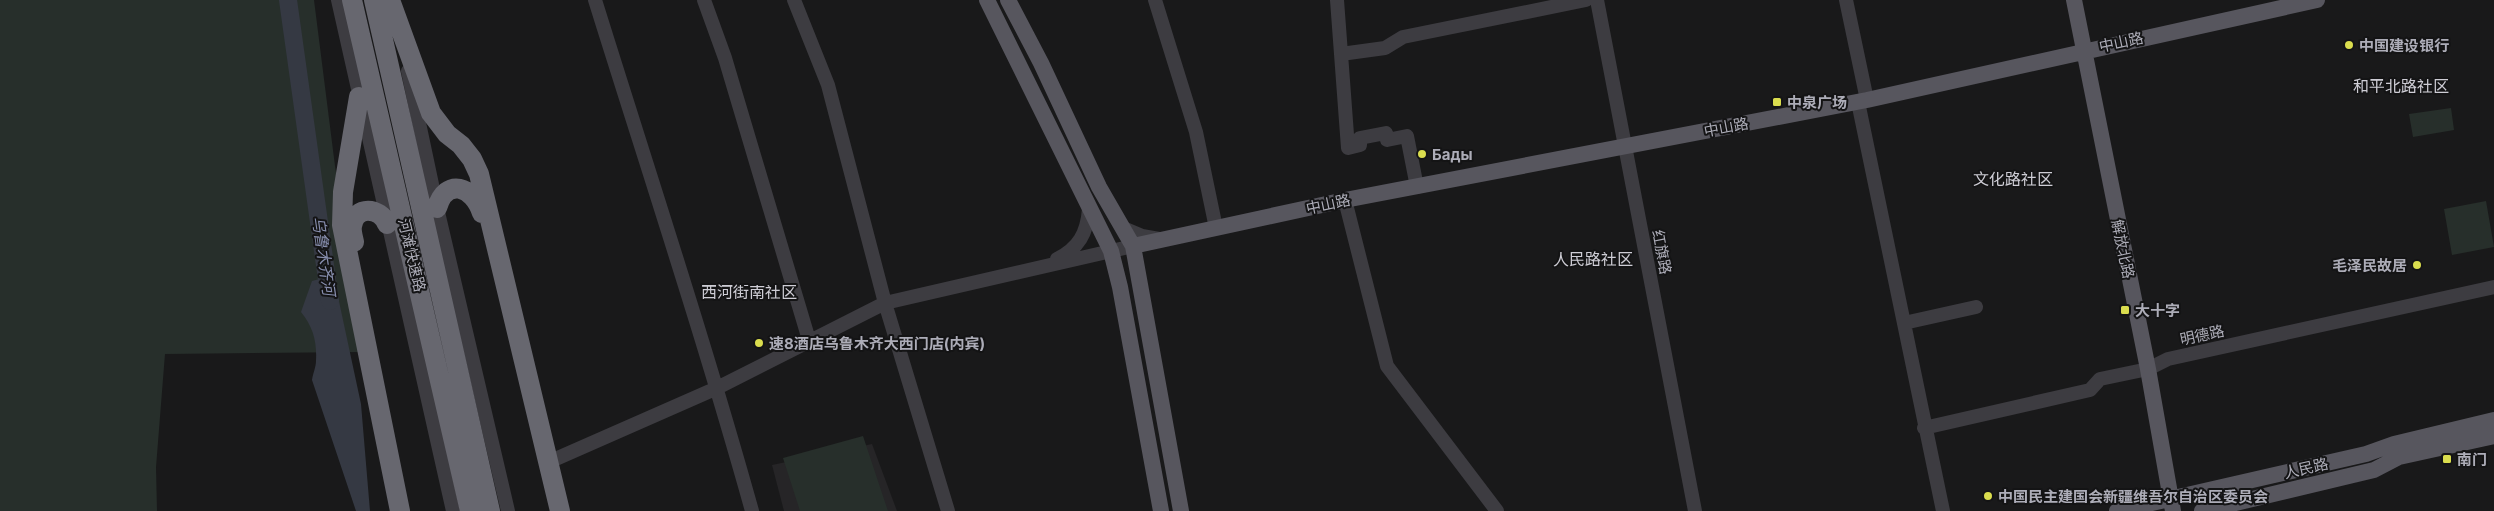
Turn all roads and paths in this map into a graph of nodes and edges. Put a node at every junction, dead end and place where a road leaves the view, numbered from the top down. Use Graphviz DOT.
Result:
graph roads {
  1 [pos="340,0"];
  2 [pos="352,0"];
  3 [pos="374,0"];
  4 [pos="595,0"];
  5 [pos="704,0"];
  6 [pos="794,0"];
  7 [pos="987,0"];
  8 [pos="1008,0"];
  9 [pos="1155,0"];
  10 [pos="1337,0"];
  11 [pos="1586,0"];
  12 [pos="1596,0"];
  13 [pos="1846,0"];
  14 [pos="2074,0"];
  15 [pos="2317,0"];
  16 [pos="393,5"];
  17 [pos="343,21"];
  18 [pos="2082,51"];
  19 [pos="1341,54"];
  20 [pos="359,97"];
  21 [pos="1863,101"];
  22 [pos="1626,146"];
  23 [pos="1417,187"];
  24 [pos="1345,200"];
  25 [pos="437,208"];
  26 [pos="1089,209"];
  27 [pos="387,224"];
  28 [pos="1123,228"];
  29 [pos="1216,228"];
  30 [pos="1175,237"];
  31 [pos="1133,246"];
  32 [pos="1111,251"];
  33 [pos="1042,267"];
  34 [pos="2494,287"];
  35 [pos="885,303"];
  36 [pos="1976,307"];
  37 [pos="1904,323"];
  38 [pos="810,340"];
  39 [pos="2148,369"];
  40 [pos="717,388"];
  41 [pos="2494,420"];
  42 [pos="1924,428"];
  43 [pos="2494,436"];
  44 [pos="551,460"];
  45 [pos="2172,505"];
  46 [pos="400,511"];
  47 [pos="410,511"];
  48 [pos="453,511"];
  49 [pos="470,511"];
  50 [pos="490,511"];
  51 [pos="508,511"];
  52 [pos="554,511"];
  53 [pos="560,511"];
  54 [pos="752,511"];
  55 [pos="948,511"];
  56 [pos="1161,511"];
  57 [pos="1181,511"];
  58 [pos="1497,511"];
  59 [pos="1695,511"];
  60 [pos="1943,511"];
  61 [pos="2117,511"];
  62 [pos="2202,511"];
  1 -- 17 [label="highway"];
  2 -- 49 [label="highway, 河滩快速路"];
  3 -- 50 [label="highway, 河滩快速路"];
  4 -- 40 [label="street"];
  5 -- 38 [label="street"];
  6 -- 35 [label="street"];
  7 -- 26 [label="main road"];
  8 -- 28 [label="main road"];
  9 -- 29 [label="street"];
  10 -- 19 [label="street"];
  11 -- 19 [label="street"];
  12 -- 22 [label="street, 红旗路"];
  13 -- 21 [label="street"];
  14 -- 18 [label="main road, 解放北路"];
  15 -- 18 [label="main road, 中山路"];
  16 -- 25 [label="street"];
  16 -- 53 [label="highway"];
  17 -- 20 [label="street"];
  18 -- 21 [label="main road, 中山路"];
  18 -- 39 [label="main road, 解放北路"];
  19 -- 23 [label="street"];
  20 -- 27 [label="street"];
  20 -- 46 [label="highway"];
  21 -- 22 [label="main road, 中山路"];
  21 -- 37 [label="street"];
  22 -- 23 [label="main road, 中山路"];
  22 -- 59 [label="street, 红旗路"];
  23 -- 24 [label="main road, 中山路"];
  24 -- 29 [label="main road, 中山路"];
  24 -- 58 [label="street"];
  25 -- 51 [label="street"];
  25 -- 52 [label="highway"];
  26 -- 32 [label="main road"];
  26 -- 33 [label="street"];
  27 -- 47 [label="highway"];
  27 -- 48 [label="street"];
  28 -- 30 [label="street"];
  28 -- 31 [label="main road"];
  29 -- 30 [label="main road, 中山路"];
  30 -- 31 [label="main road, 中山路"];
  31 -- 32 [label="street"];
  31 -- 57 [label="main road"];
  32 -- 33 [label="street"];
  32 -- 56 [label="main road"];
  33 -- 35 [label="street"];
  34 -- 39 [label="street, 明德路"];
  35 -- 38 [label="street"];
  35 -- 55 [label="street"];
  36 -- 37 [label="street"];
  37 -- 42 [label="street"];
  38 -- 40 [label="street"];
  39 -- 42 [label="street, 明德路"];
  39 -- 45 [label="main road, 解放北路"];
  40 -- 44 [label="street"];
  40 -- 54 [label="street"];
  41 -- 45 [label="main road, 人民路"];
  42 -- 60 [label="street"];
  43 -- 62 [label="main road, 人民路"];
  45 -- 61 [label="main road, 人民路"];
}
